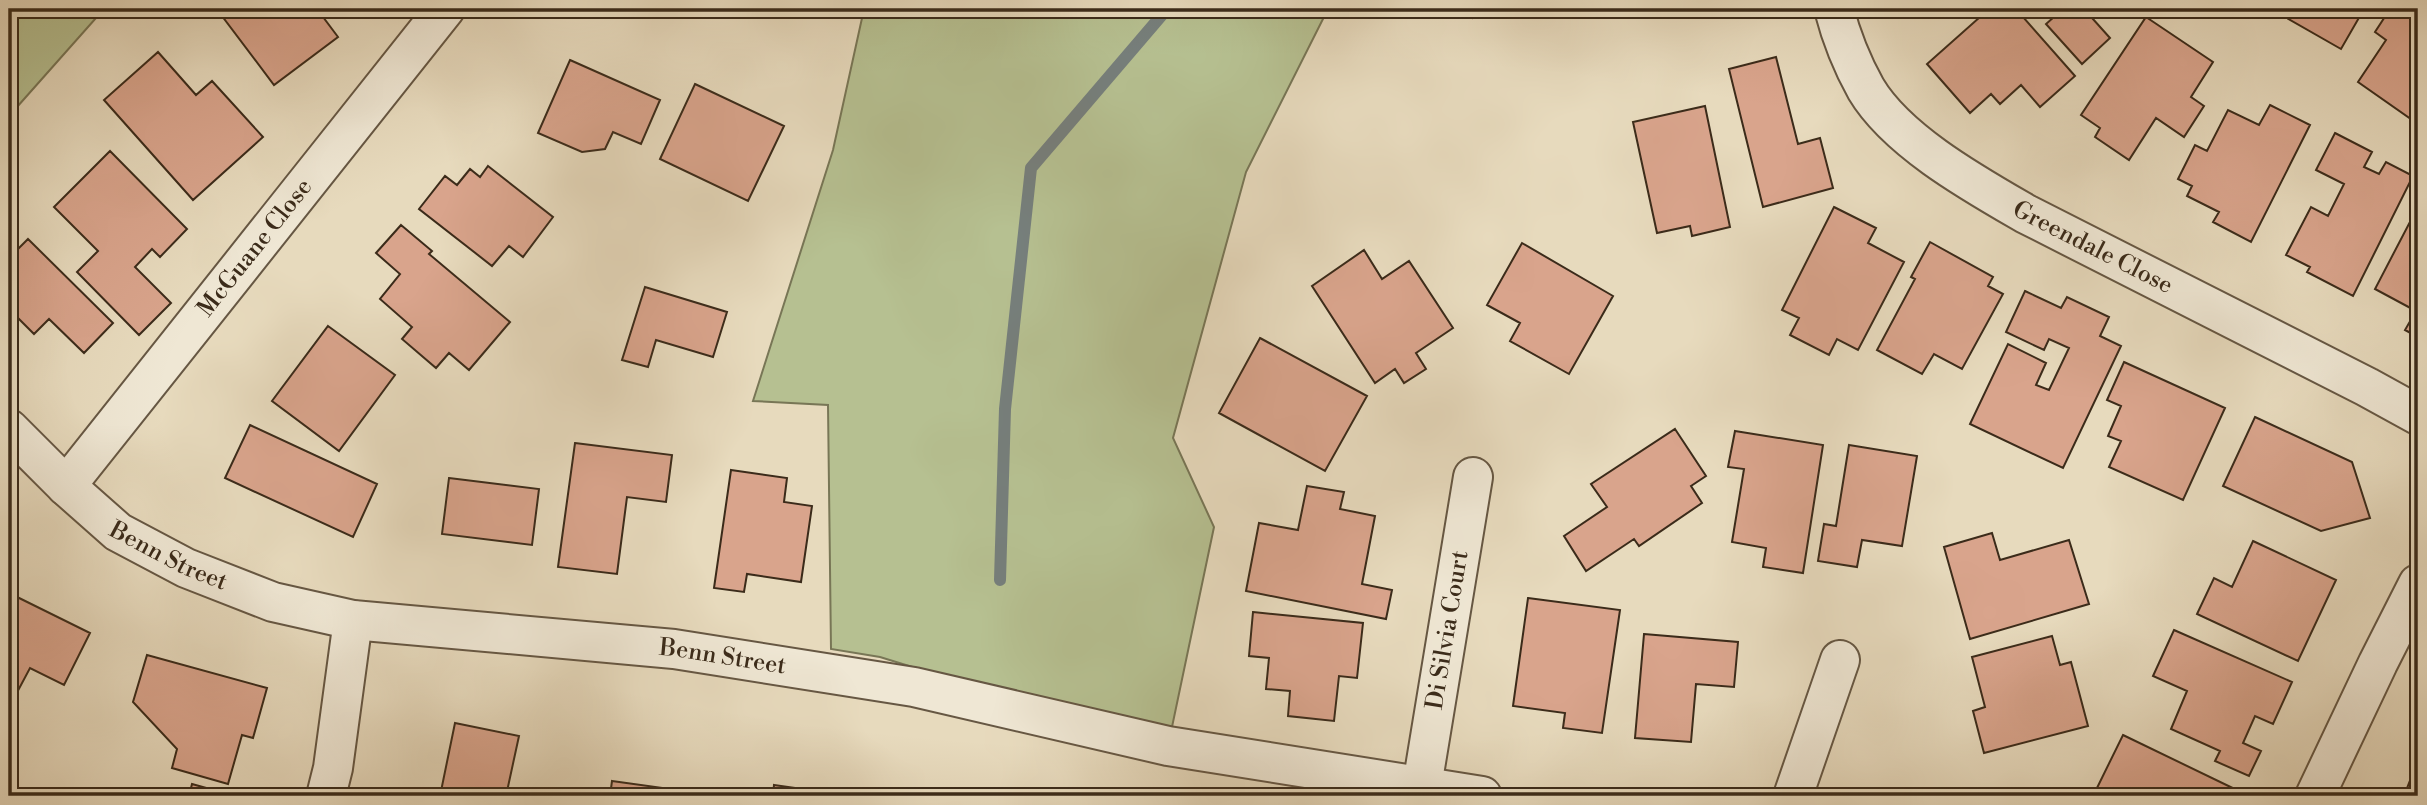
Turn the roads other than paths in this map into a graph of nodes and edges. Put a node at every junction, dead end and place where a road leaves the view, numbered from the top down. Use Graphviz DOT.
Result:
graph roads {
  1 [pos="445,9"];
  2 [pos="1834,9"];
  3 [pos="2418,415"];
  4 [pos="9,429"];
  5 [pos="1473,477"];
  6 [pos="66,486"];
  7 [pos="2418,584"];
  8 [pos="353,620"];
  9 [pos="1840,660"];
  10 [pos="1422,786"];
  11 [pos="326,796"];
  12 [pos="1482,796"];
  13 [pos="1793,796"];
  14 [pos="2315,796"];
  1 -- 6 [label="street, McGuane Close"];
  2 -- 3 [label="street, Greendale Close"];
  4 -- 6 [label="street, Benn Street"];
  5 -- 10 [label="street, Di Silvia Court"];
  6 -- 8 [label="street, Benn Street"];
  7 -- 14 [label="street"];
  8 -- 10 [label="street, Benn Street"];
  8 -- 11 [label="street"];
  9 -- 13 [label="street"];
  10 -- 12 [label="street, Benn Street"];
}
